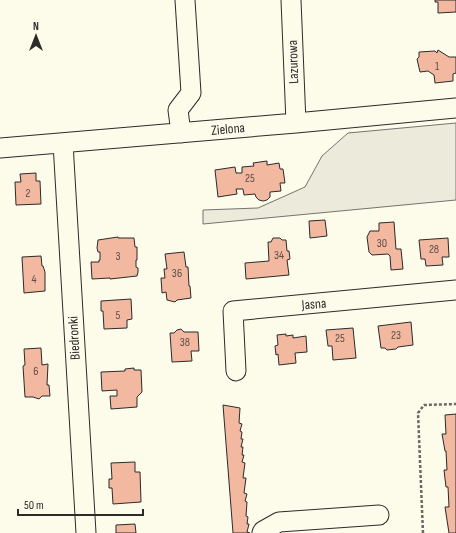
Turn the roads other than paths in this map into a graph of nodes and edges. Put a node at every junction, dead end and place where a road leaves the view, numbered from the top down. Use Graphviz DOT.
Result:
graph roads {
  1 [pos="185,0"];
  2 [pos="291,0"];
  3 [pos="456,108"];
  4 [pos="296,123"];
  5 [pos="181,133"];
  6 [pos="63,143"];
  7 [pos="0,148"];
  8 [pos="456,290"];
  9 [pos="236,371"];
  10 [pos="379,515"];
  11 [pos="86,533"];
  12 [pos="262,533"];
  1 -- 5 [label="street"];
  2 -- 4 [label="street, Lazurowa"];
  3 -- 4 [label="street, Zielona"];
  4 -- 5 [label="street, Zielona"];
  5 -- 6 [label="street, Zielona"];
  6 -- 7 [label="street, Zielona"];
  6 -- 11 [label="street, Biedronki"];
  8 -- 9 [label="street, Jasna"];
  10 -- 12 [label="street"];
}
